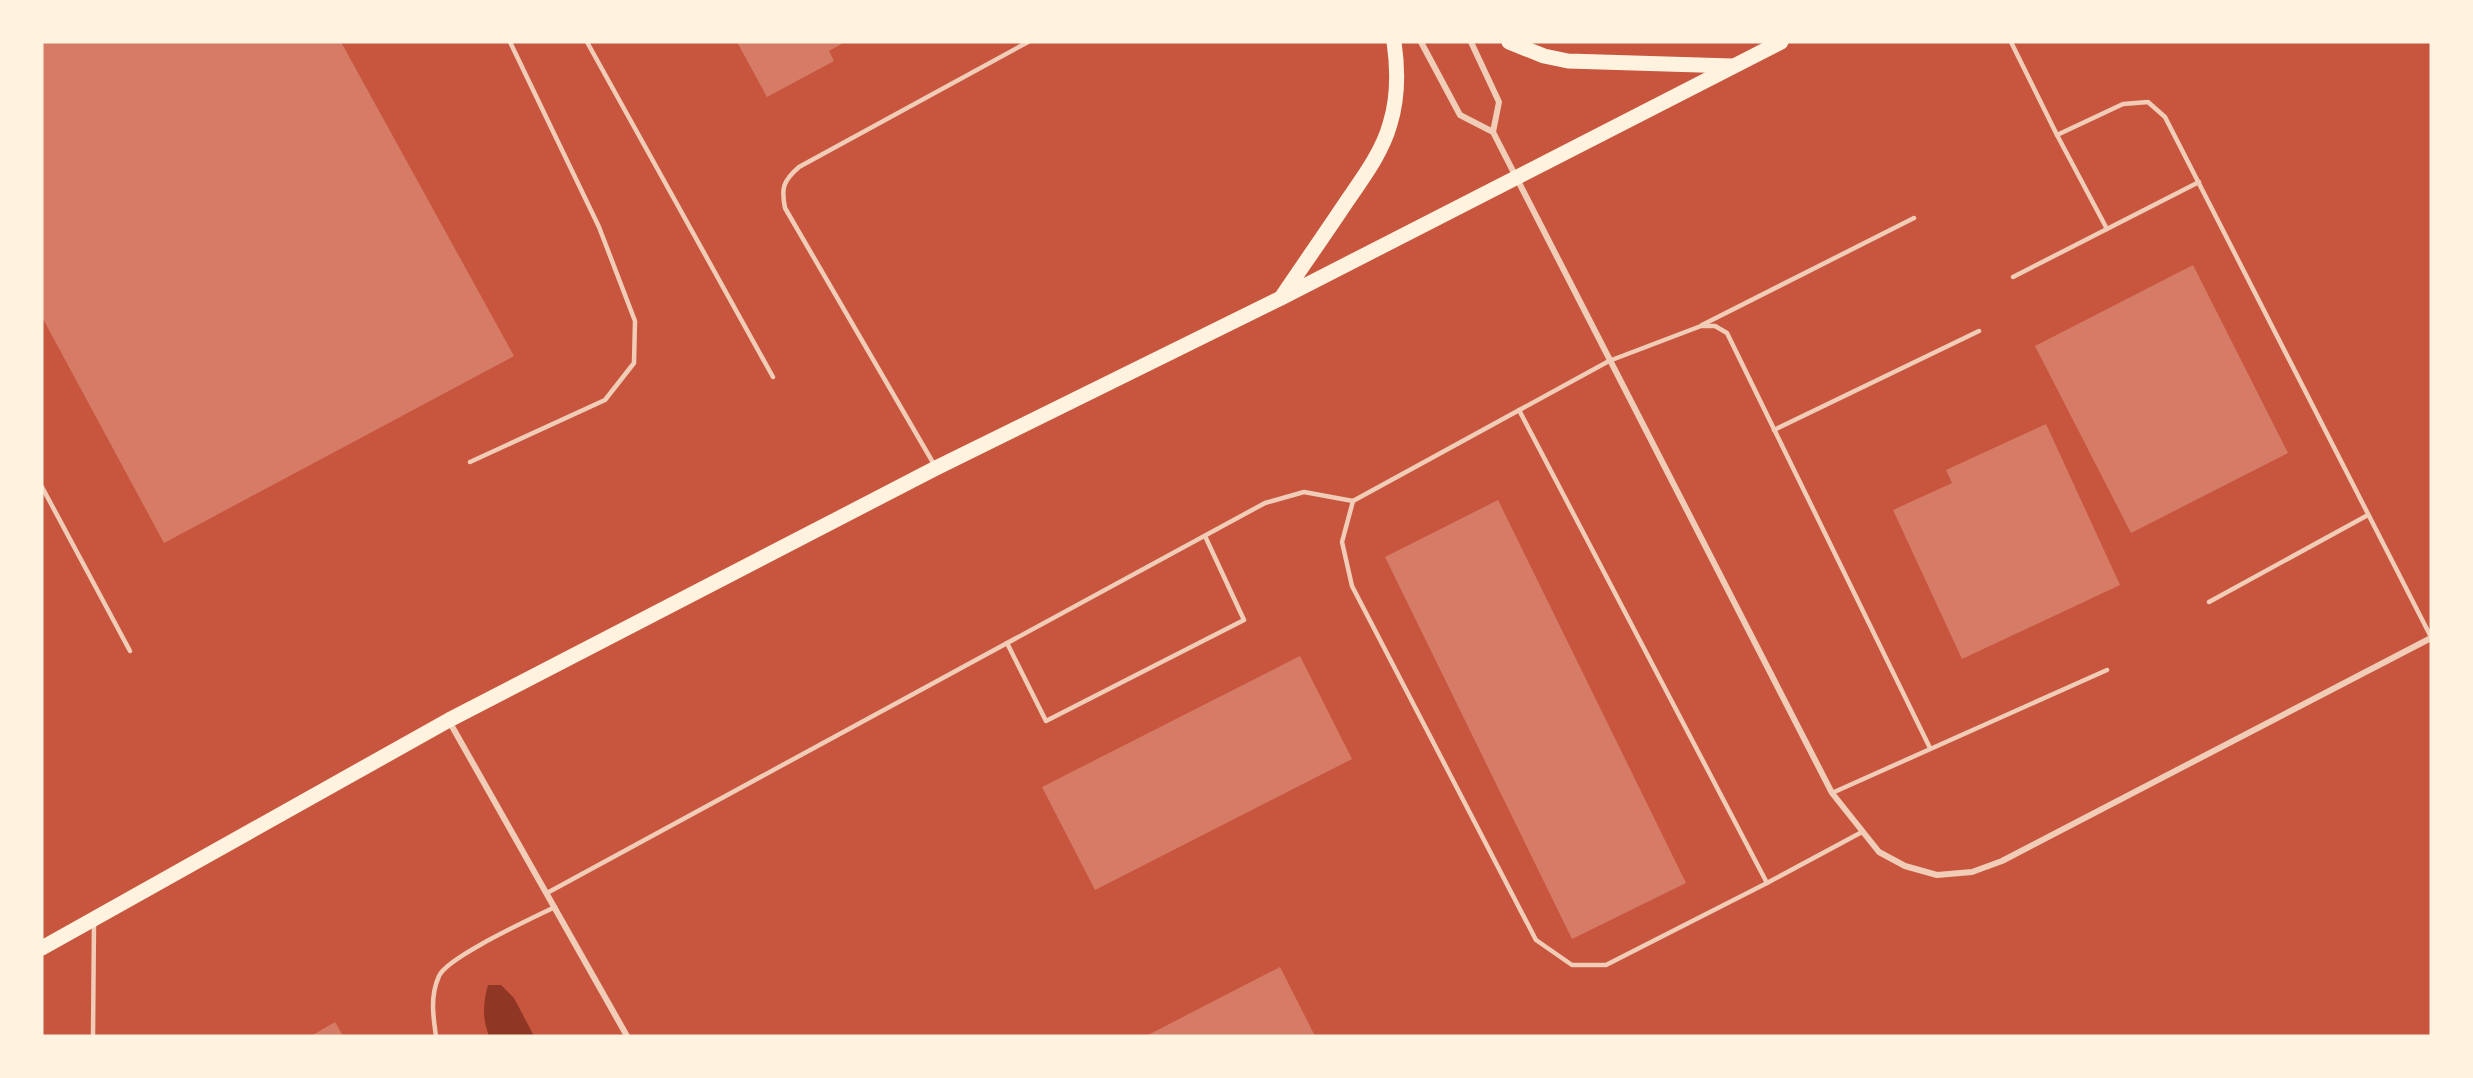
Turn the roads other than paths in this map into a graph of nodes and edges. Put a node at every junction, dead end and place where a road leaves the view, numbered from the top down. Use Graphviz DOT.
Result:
graph roads {
  1 [pos="510,42"];
  2 [pos="587,42"];
  3 [pos="1028,42"];
  4 [pos="1394,42"];
  5 [pos="1421,42"];
  6 [pos="1471,42"];
  7 [pos="1509,42"];
  8 [pos="1781,42"];
  9 [pos="2011,42"];
  10 [pos="1734,66"];
  11 [pos="1493,132"];
  12 [pos="2057,135"];
  13 [pos="1516,177"];
  14 [pos="2199,182"];
  15 [pos="1914,218"];
  16 [pos="2107,229"];
  17 [pos="2013,277"];
  18 [pos="1281,298"];
  19 [pos="1701,326"];
  20 [pos="1979,330"];
  21 [pos="1609,361"];
  22 [pos="772,377"];
  23 [pos="1519,410"];
  24 [pos="1774,430"];
  25 [pos="470,462"];
  26 [pos="936,468"];
  27 [pos="42,487"];
  28 [pos="1353,501"];
  29 [pos="2368,515"];
  30 [pos="1205,536"];
  31 [pos="2210,602"];
  32 [pos="2431,637"];
  33 [pos="1007,643"];
  34 [pos="130,651"];
  35 [pos="2107,669"];
  36 [pos="449,720"];
  37 [pos="1930,748"];
  38 [pos="1832,793"];
  39 [pos="1862,832"];
  40 [pos="1767,883"];
  41 [pos="547,893"];
  42 [pos="555,907"];
  43 [pos="94,918"];
  44 [pos="42,948"];
  45 [pos="93,1036"];
  46 [pos="436,1036"];
  47 [pos="627,1036"];
  1 -- 25 [label="lane"];
  2 -- 22 [label="lane"];
  3 -- 26 [label="lane"];
  4 -- 18 [label="main road"];
  5 -- 11 [label="street"];
  6 -- 11 [label="street"];
  7 -- 10 [label="main road"];
  8 -- 10 [label="main road"];
  9 -- 12 [label="lane"];
  10 -- 13 [label="main road"];
  11 -- 13 [label="street"];
  12 -- 14 [label="lane"];
  12 -- 16 [label="lane"];
  13 -- 18 [label="main road"];
  13 -- 21 [label="street"];
  14 -- 16 [label="lane"];
  14 -- 29 [label="lane"];
  15 -- 19 [label="lane"];
  16 -- 17 [label="lane"];
  18 -- 26 [label="main road"];
  19 -- 21 [label="lane"];
  19 -- 24 [label="lane"];
  20 -- 24 [label="lane"];
  21 -- 23 [label="lane"];
  21 -- 38 [label="street"];
  23 -- 28 [label="lane"];
  23 -- 40 [label="lane"];
  24 -- 37 [label="lane"];
  26 -- 36 [label="main road"];
  27 -- 34 [label="lane"];
  28 -- 30 [label="lane"];
  28 -- 40 [label="lane"];
  29 -- 31 [label="lane"];
  29 -- 32 [label="lane"];
  30 -- 33 [label="lane"];
  30 -- 33 [label="lane"];
  32 -- 39 [label="street"];
  33 -- 41 [label="lane"];
  35 -- 37 [label="lane"];
  36 -- 41 [label="street"];
  36 -- 43 [label="main road"];
  37 -- 38 [label="lane"];
  38 -- 39 [label="street"];
  39 -- 40 [label="lane"];
  41 -- 42 [label="street"];
  42 -- 46 [label="lane"];
  42 -- 47 [label="street"];
  43 -- 44 [label="main road"];
  43 -- 45 [label="lane"];
}
